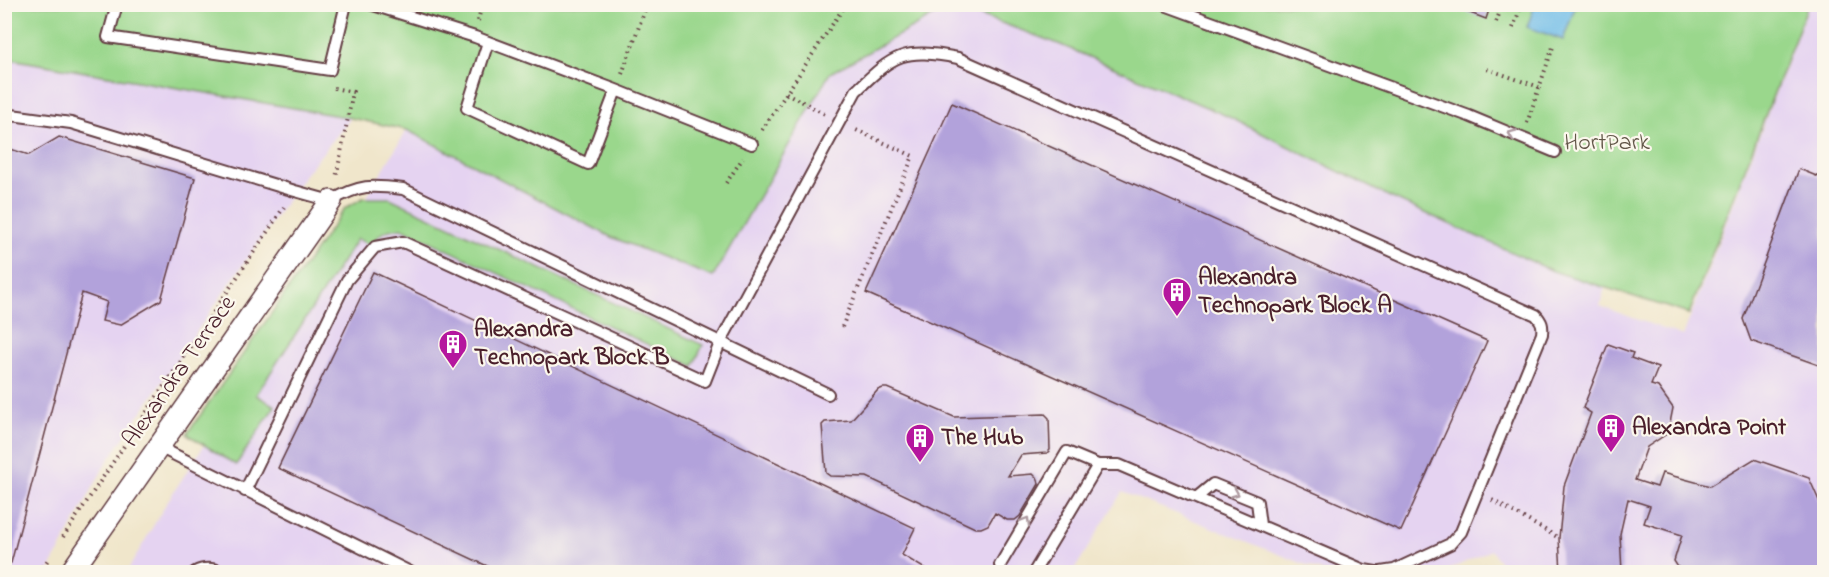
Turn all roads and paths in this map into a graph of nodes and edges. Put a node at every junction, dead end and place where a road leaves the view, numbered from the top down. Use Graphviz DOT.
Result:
graph roads {
  1 [pos="117,4"];
  2 [pos="346,4"];
  3 [pos="370,4"];
  4 [pos="647,4"];
  5 [pos="846,4"];
  6 [pos="1162,4"];
  7 [pos="1503,4"];
  8 [pos="1521,4"];
  9 [pos="1496,22"];
  10 [pos="1513,28"];
  11 [pos="488,42"];
  12 [pos="1554,44"];
  13 [pos="1487,69"];
  14 [pos="1539,87"];
  15 [pos="332,88"];
  16 [pos="616,90"];
  17 [pos="786,93"];
  18 [pos="4,114"];
  19 [pos="839,123"];
  20 [pos="1521,138"];
  21 [pos="752,144"];
  22 [pos="1556,152"];
  23 [pos="726,183"];
  24 [pos="295,191"];
  25 [pos="331,201"];
  26 [pos="842,327"];
  27 [pos="720,343"];
  28 [pos="828,394"];
  29 [pos="159,447"];
  30 [pos="1098,465"];
  31 [pos="245,491"];
  32 [pos="1477,492"];
  33 [pos="1196,498"];
  34 [pos="1260,525"];
  35 [pos="1559,538"];
  36 [pos="59,543"];
  37 [pos="53,553"];
  38 [pos="40,573"];
  39 [pos="71,573"];
  40 [pos="195,573"];
  41 [pos="223,573"];
  42 [pos="410,573"];
  43 [pos="1002,573"];
  44 [pos="1034,573"];
  45 [pos="1376,573"];
  46 [pos="1381,573"];
  1 -- 2 [label="lane"];
  3 -- 11 [label="lane"];
  4 -- 16 [label="path"];
  5 -- 17 [label="path"];
  20 -- 6 [label="lane, one-way"];
  7 -- 9 [label="path"];
  8 -- 10 [label="path"];
  11 -- 16 [label="lane"];
  11 -- 16 [label="lane"];
  12 -- 14 [label="path"];
  13 -- 14 [label="path"];
  14 -- 20 [label="path"];
  15 -- 25 [label="path"];
  16 -- 21 [label="lane"];
  17 -- 19 [label="path"];
  17 -- 21 [label="path"];
  18 -- 24 [label="lane"];
  19 -- 26 [label="path"];
  19 -- 27 [label="lane"];
  19 -- 32 [label="lane"];
  20 -- 22 [label="lane"];
  21 -- 23 [label="path"];
  24 -- 25 [label="lane"];
  24 -- 36 [label="path"];
  25 -- 27 [label="lane"];
  25 -- 29 [label="street, Alexandra Terrace"];
  27 -- 28 [label="lane"];
  27 -- 31 [label="lane"];
  29 -- 31 [label="lane"];
  29 -- 39 [label="street, Alexandra Terrace"];
  30 -- 33 [label="lane"];
  43 -- 30 [label="lane, one-way"];
  30 -- 44 [label="lane"];
  31 -- 42 [label="lane"];
  32 -- 35 [label="path"];
  32 -- 46 [label="lane"];
  33 -- 34 [label="lane"];
  33 -- 34 [label="lane, one-way"];
  34 -- 45 [label="lane"];
  37 -- 38 [label="path"];
  40 -- 41 [label="lane"];
}
